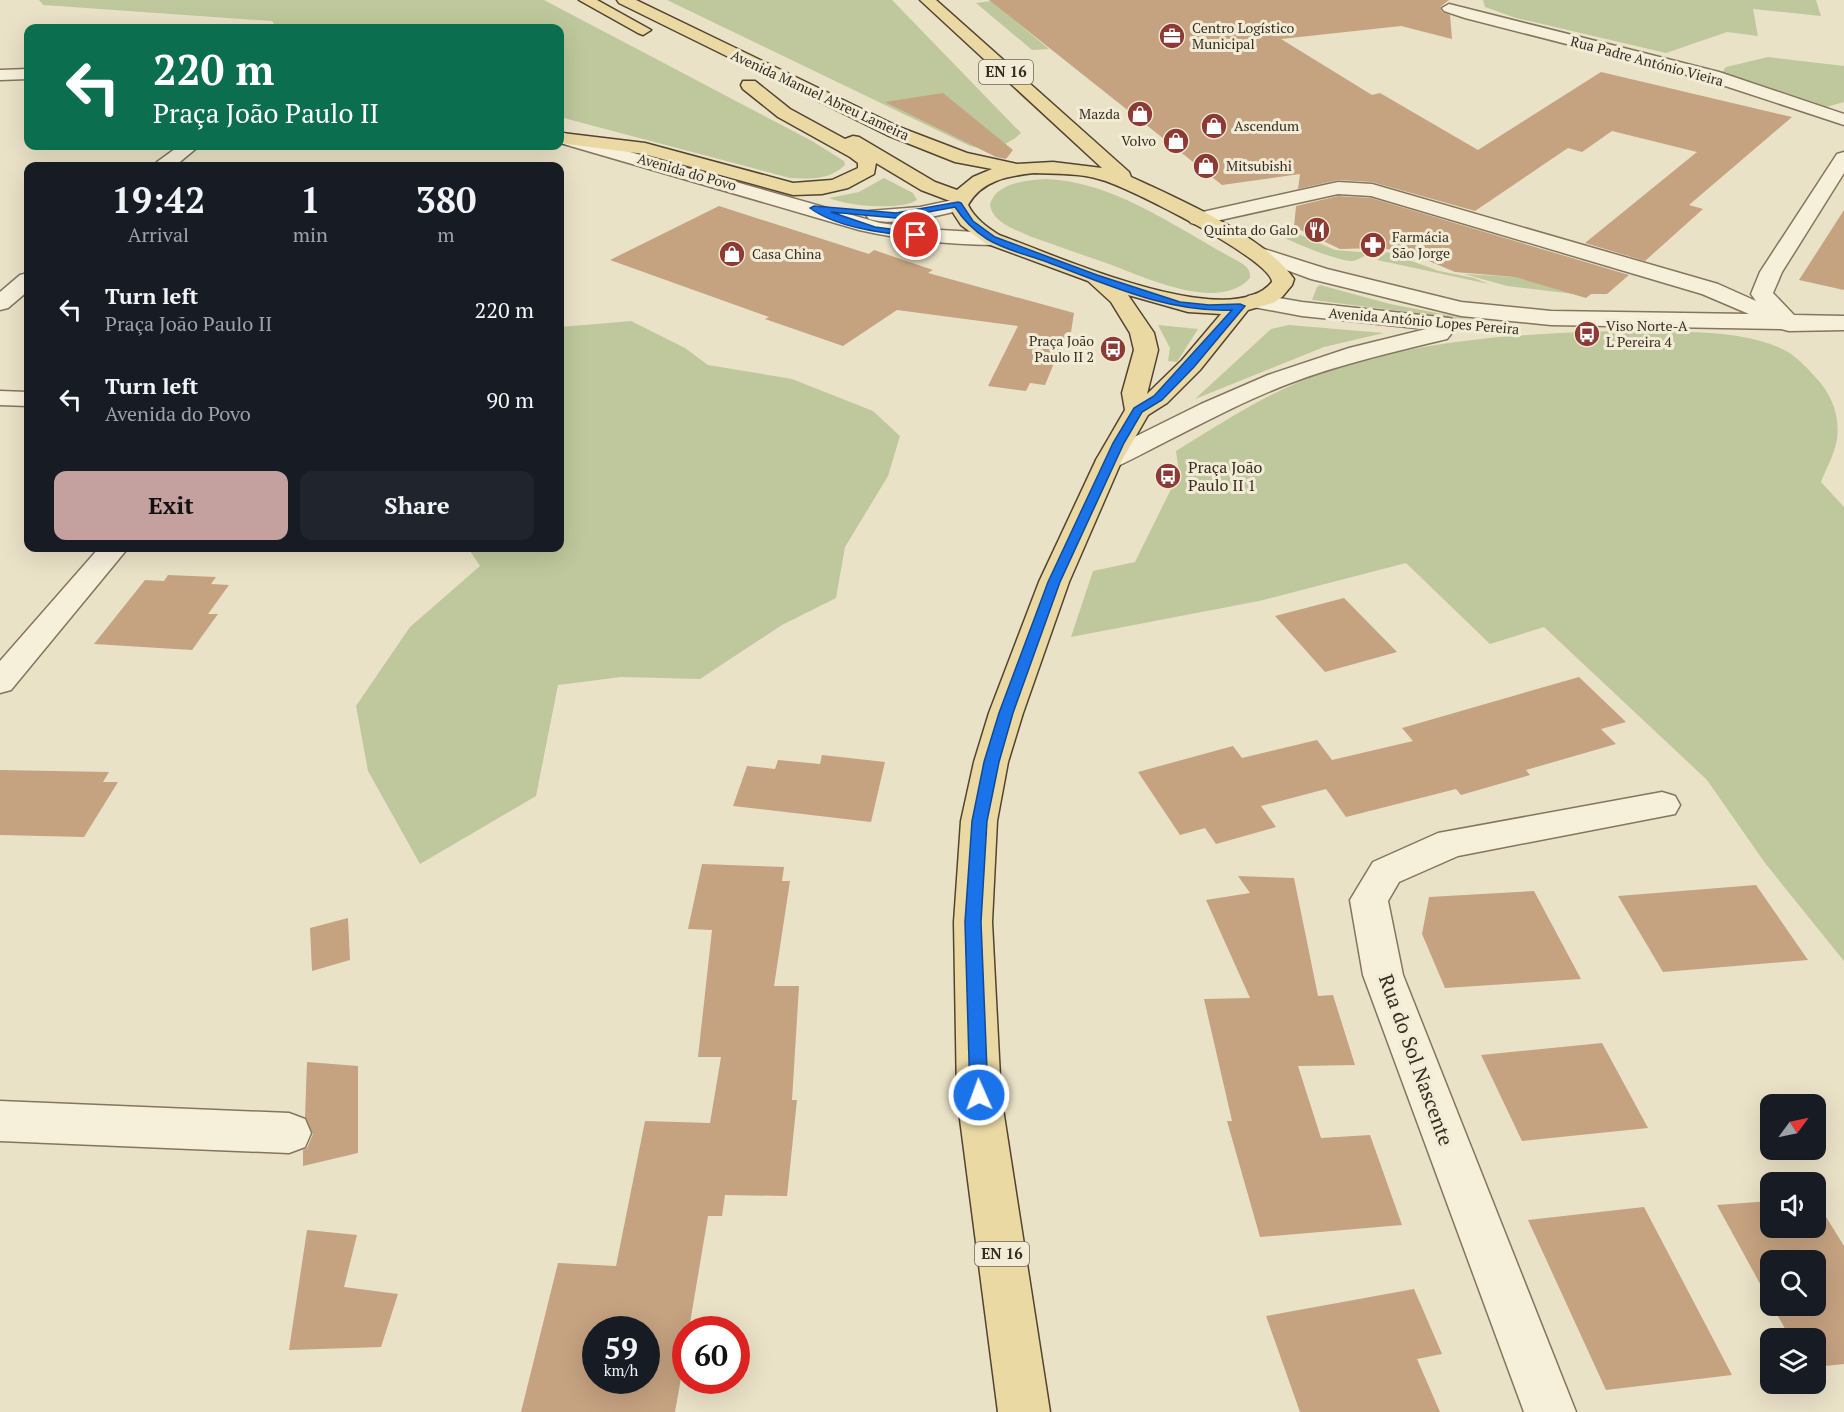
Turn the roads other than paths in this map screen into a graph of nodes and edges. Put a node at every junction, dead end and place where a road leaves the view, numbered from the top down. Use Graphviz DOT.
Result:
graph roads {
  1 [pos="586,0"];
  2 [pos="624,0"];
  3 [pos="913,0"];
  4 [pos="927,0"];
  5 [pos="1449,8"];
  6 [pos="659,38"];
  7 [pos="983,72"];
  8 [pos="24,74"];
  9 [pos="0,75"];
  10 [pos="731,75"];
  11 [pos="749,85"];
  12 [pos="1844,120"];
  13 [pos="564,137"];
  14 [pos="564,138"];
  15 [pos="185,150"];
  16 [pos="1049,150"];
  17 [pos="1844,158"];
  18 [pos="169,162"];
  19 [pos="1029,167"];
  20 [pos="1133,185"];
  21 [pos="959,201"];
  22 [pos="814,208"];
  23 [pos="1198,219"];
  24 [pos="992,238"];
  25 [pos="1261,254"];
  26 [pos="1094,277"];
  27 [pos="24,283"];
  28 [pos="0,303"];
  29 [pos="1248,304"];
  30 [pos="1737,321"];
  31 [pos="1844,323"];
  32 [pos="1789,324"];
  33 [pos="1474,328"];
  34 [pos="0,398"];
  35 [pos="24,399"];
  36 [pos="1138,410"];
  37 [pos="1109,460"];
  38 [pos="111,552"];
  39 [pos="0,682"];
  40 [pos="1662,805"];
  41 [pos="0,1121"];
  42 [pos="289,1133"];
  43 [pos="1022,1408"];
  44 [pos="1550,1412"];
  1 -- 6 [label="main road"];
  2 -- 19 [label="main road, Avenida Manuel Abreu Lameira"];
  3 -- 7 [label="main road, EN 16"];
  4 -- 20 [label="main road, EN 16"];
  5 -- 12 [label="street, Rua Padre António Vieira"];
  8 -- 9 [label="street"];
  10 -- 11 [label="main road, Avenida Manuel Abreu Lameira"];
  11 -- 13 [label="main road"];
  11 -- 21 [label="main road, Avenida Manuel Abreu Lameira"];
  14 -- 22 [label="street, Avenida do Povo"];
  15 -- 18 [label="street"];
  16 -- 19 [label="main road"];
  17 -- 32 [label="street"];
  19 -- 20 [label="main road, EN 16"];
  19 -- 21 [label="main road, EN 16"];
  20 -- 23 [label="main road, EN 16"];
  21 -- 22 [label="street, Avenida do Povo"];
  21 -- 24 [label="main road"];
  22 -- 24 [label="street, Avenida do Povo"];
  23 -- 25 [label="main road, EN 16"];
  23 -- 32 [label="street"];
  24 -- 26 [label="main road"];
  25 -- 29 [label="main road, EN 16"];
  25 -- 30 [label="street, Avenida António Lopes Pereira"];
  26 -- 29 [label="main road"];
  26 -- 36 [label="main road"];
  27 -- 28 [label="street"];
  29 -- 33 [label="street, Avenida António Lopes Pereira"];
  29 -- 36 [label="main road, EN 16"];
  30 -- 32 [label="street, Avenida António Lopes Pereira"];
  30 -- 33 [label="street, Avenida António Lopes Pereira"];
  31 -- 32 [label="street, Avenida António Lopes Pereira"];
  33 -- 37 [label="street"];
  34 -- 35 [label="street"];
  36 -- 37 [label="main road, EN 16"];
  37 -- 43 [label="main road, EN 16"];
  38 -- 39 [label="street"];
  40 -- 44 [label="street, Rua do Sol Nascente"];
  41 -- 42 [label="street"];
}
